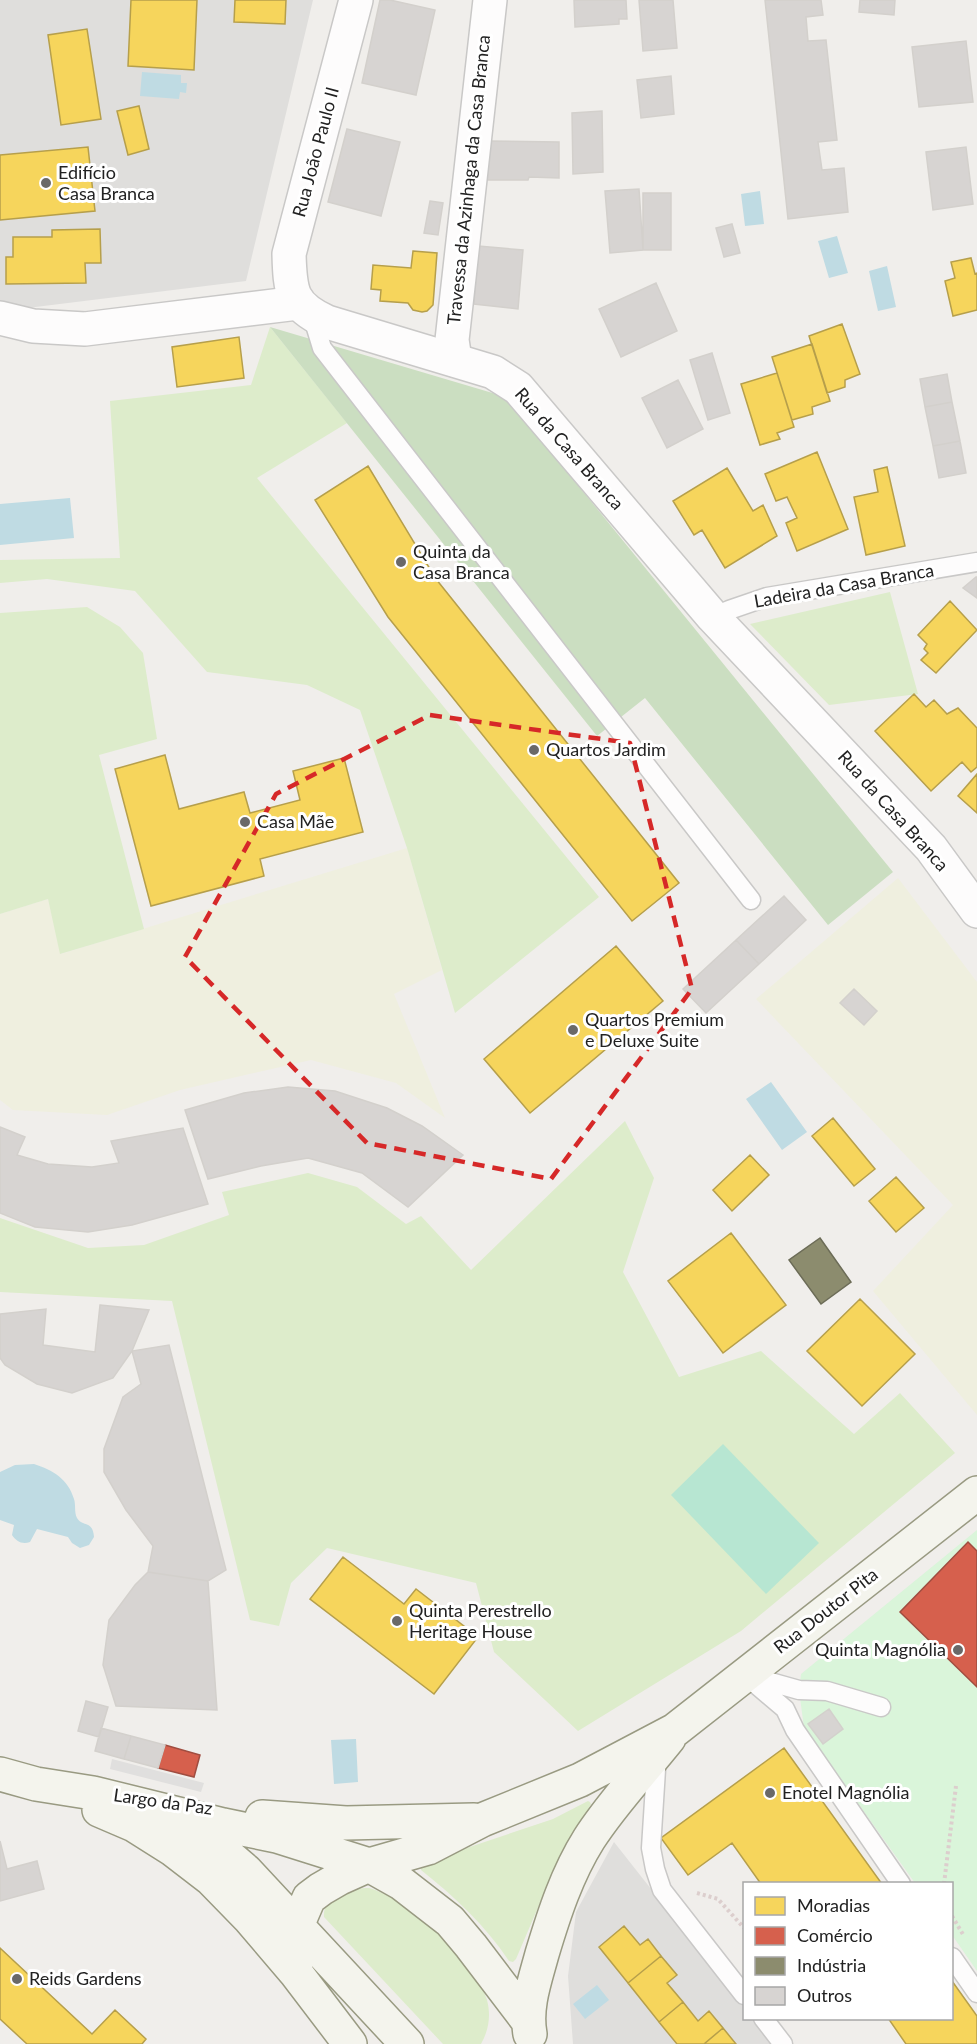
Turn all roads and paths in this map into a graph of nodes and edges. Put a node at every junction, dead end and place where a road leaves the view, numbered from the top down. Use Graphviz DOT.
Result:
graph roads {
  1 [pos="356,0"];
  2 [pos="490,0"];
  3 [pos="305,309"];
  4 [pos="0,318"];
  5 [pos="455,360"];
  6 [pos="977,562"];
  7 [pos="713,617"];
  8 [pos="751,900"];
  9 [pos="977,911"];
  10 [pos="977,1492"];
  11 [pos="745,1675"];
  12 [pos="881,1707"];
  13 [pos="666,1741"];
  14 [pos="0,1774"];
  15 [pos="36,1784"];
  16 [pos="956,1786"];
  17 [pos="93,1793"];
  18 [pos="482,1820"];
  19 [pos="369,1865"];
  20 [pos="900,1882"];
  21 [pos="944,1882"];
  22 [pos="297,1926"];
  23 [pos="953,1960"];
  24 [pos="296,1973"];
  25 [pos="977,1993"];
  26 [pos="743,1994"];
  27 [pos="764,2020"];
  28 [pos="524,2036"];
  29 [pos="348,2038"];
  30 [pos="407,2044"];
  31 [pos="783,2044"];
  1 -- 3 [label="street, Rua João Paulo II"];
  2 -- 5 [label="street, Travessa da Azinhaga da Casa Branca"];
  3 -- 4 [label="street, Rua da Casa Branca"];
  3 -- 5 [label="street, Rua da Casa Branca"];
  3 -- 8 [label="lane"];
  5 -- 7 [label="street, Rua da Casa Branca"];
  6 -- 7 [label="lane, Ladeira da Casa Branca"];
  7 -- 9 [label="street, Rua da Casa Branca"];
  10 -- 11 [label="main road, Rua Doutor Pita"];
  11 -- 12 [label="lane"];
  11 -- 13 [label="main road, Rua Doutor Pita"];
  11 -- 20 [label="lane"];
  13 -- 18 [label="main road, Largo da Paz"];
  13 -- 26 [label="lane"];
  13 -- 28 [label="main road, Largo da Paz"];
  14 -- 15 [label="main road"];
  15 -- 17 [label="main road"];
  15 -- 24 [label="main road"];
  16 -- 21 [label="path"];
  17 -- 18 [label="main road, Largo da Paz"];
  17 -- 19 [label="main road, Largo da Paz"];
  17 -- 22 [label="main road"];
  18 -- 19 [label="main road, Largo da Paz"];
  19 -- 22 [label="main road, Largo da Paz"];
  19 -- 28 [label="main road, Largo da Paz"];
  22 -- 24 [label="main road, Largo da Paz"];
  22 -- 30 [label="main road"];
  23 -- 25 [label="lane"];
  24 -- 29 [label="main road"];
  27 -- 31 [label="lane"];
}
